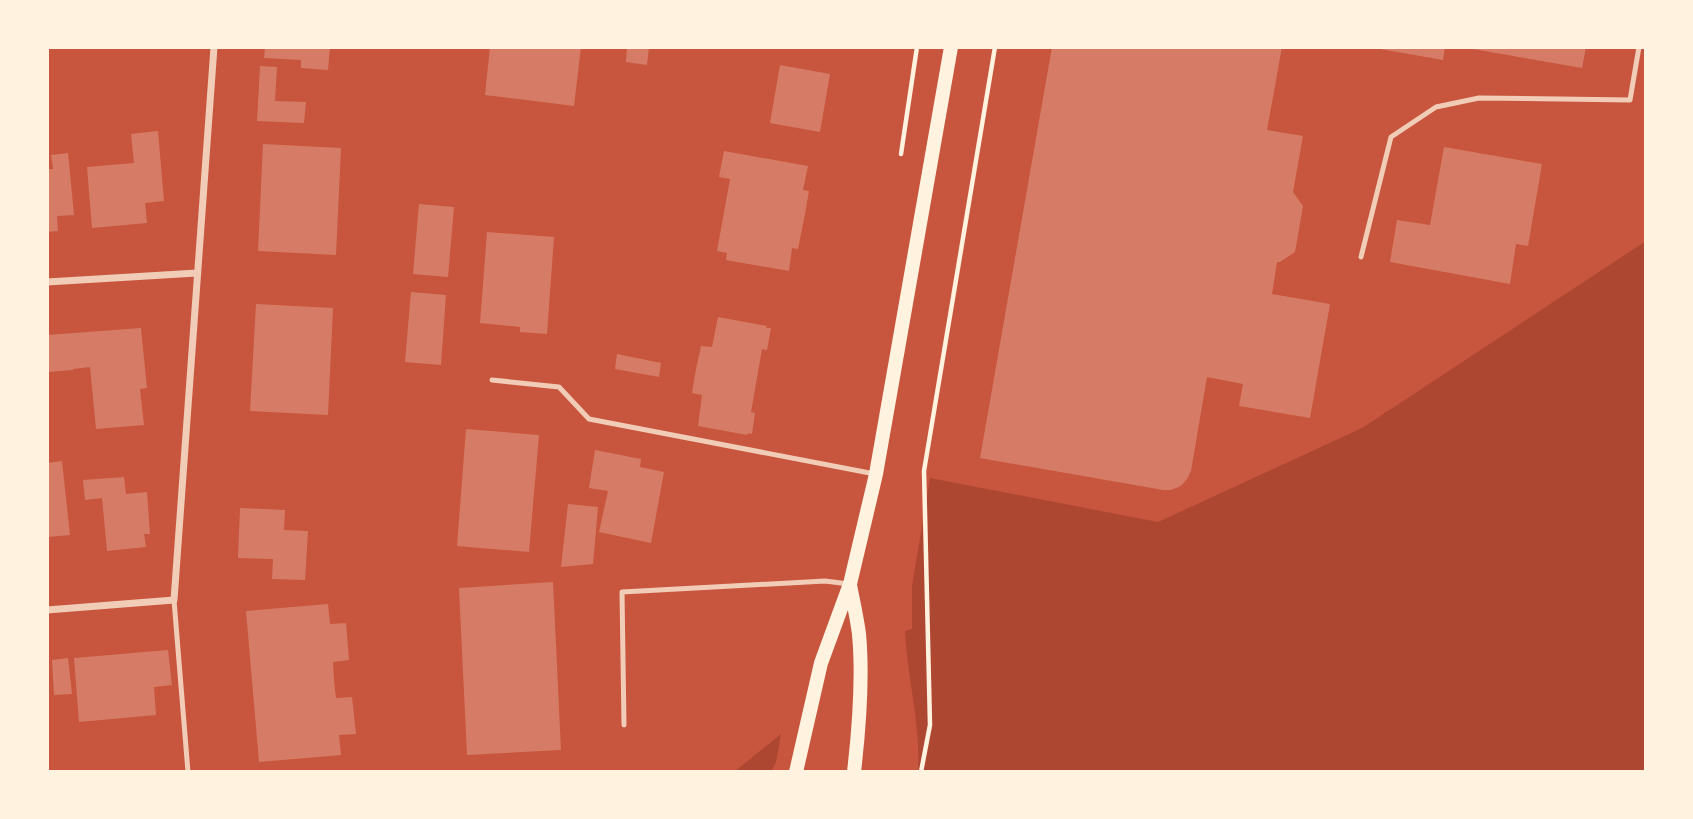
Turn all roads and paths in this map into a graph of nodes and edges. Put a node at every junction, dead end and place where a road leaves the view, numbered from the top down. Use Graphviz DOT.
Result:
graph roads {
  1 [pos="214,47"];
  2 [pos="917,47"];
  3 [pos="951,47"];
  4 [pos="995,47"];
  5 [pos="1639,47"];
  6 [pos="900,163"];
  7 [pos="1362,257"];
  8 [pos="197,273"];
  9 [pos="47,282"];
  10 [pos="492,380"];
  11 [pos="876,474"];
  12 [pos="850,584"];
  13 [pos="174,600"];
  14 [pos="47,610"];
  15 [pos="624,726"];
  16 [pos="188,772"];
  17 [pos="796,772"];
  18 [pos="854,772"];
  19 [pos="921,772"];
  1 -- 8 [label="street"];
  2 -- 6 [label="path"];
  3 -- 11 [label="main road"];
  4 -- 19 [label="path"];
  5 -- 7 [label="lane"];
  8 -- 9 [label="street"];
  8 -- 13 [label="street"];
  10 -- 11 [label="lane"];
  11 -- 12 [label="main road"];
  12 -- 15 [label="lane"];
  12 -- 17 [label="main road"];
  12 -- 18 [label="main road"];
  13 -- 14 [label="street"];
  13 -- 16 [label="lane"];
}
